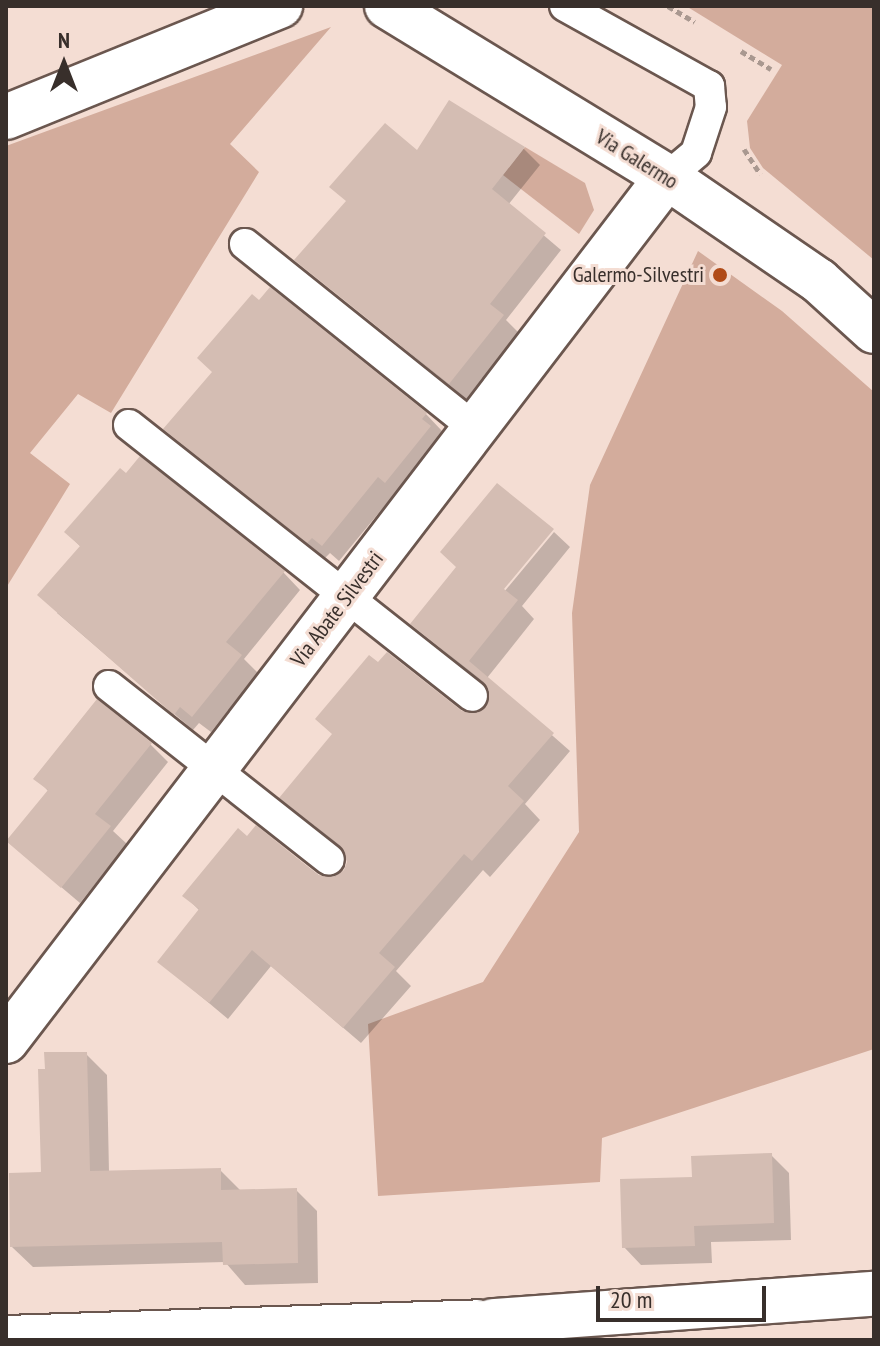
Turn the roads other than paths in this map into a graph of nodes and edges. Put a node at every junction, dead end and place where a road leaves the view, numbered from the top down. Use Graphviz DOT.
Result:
graph roads {
  1 [pos="280,6"];
  2 [pos="387,6"];
  3 [pos="565,6"];
  4 [pos="6,117"];
  5 [pos="667,177"];
  6 [pos="245,244"];
  7 [pos="874,331"];
  8 [pos="129,425"];
  9 [pos="475,428"];
  10 [pos="346,596"];
  11 [pos="109,686"];
  12 [pos="472,696"];
  13 [pos="214,769"];
  14 [pos="329,860"];
  15 [pos="6,1041"];
  16 [pos="874,1294"];
  17 [pos="6,1338"];
  1 -- 4 [label="street"];
  2 -- 5 [label="street, Via Galermo"];
  3 -- 5 [label="lane"];
  5 -- 7 [label="street, Via Galermo"];
  5 -- 9 [label="street, Via Abate Silvestri"];
  6 -- 9 [label="lane"];
  8 -- 10 [label="lane"];
  9 -- 10 [label="street, Via Abate Silvestri"];
  10 -- 12 [label="lane"];
  10 -- 13 [label="street, Via Abate Silvestri"];
  11 -- 13 [label="lane"];
  13 -- 14 [label="lane"];
  13 -- 15 [label="street, Via Abate Silvestri"];
  16 -- 17 [label="street"];
}
